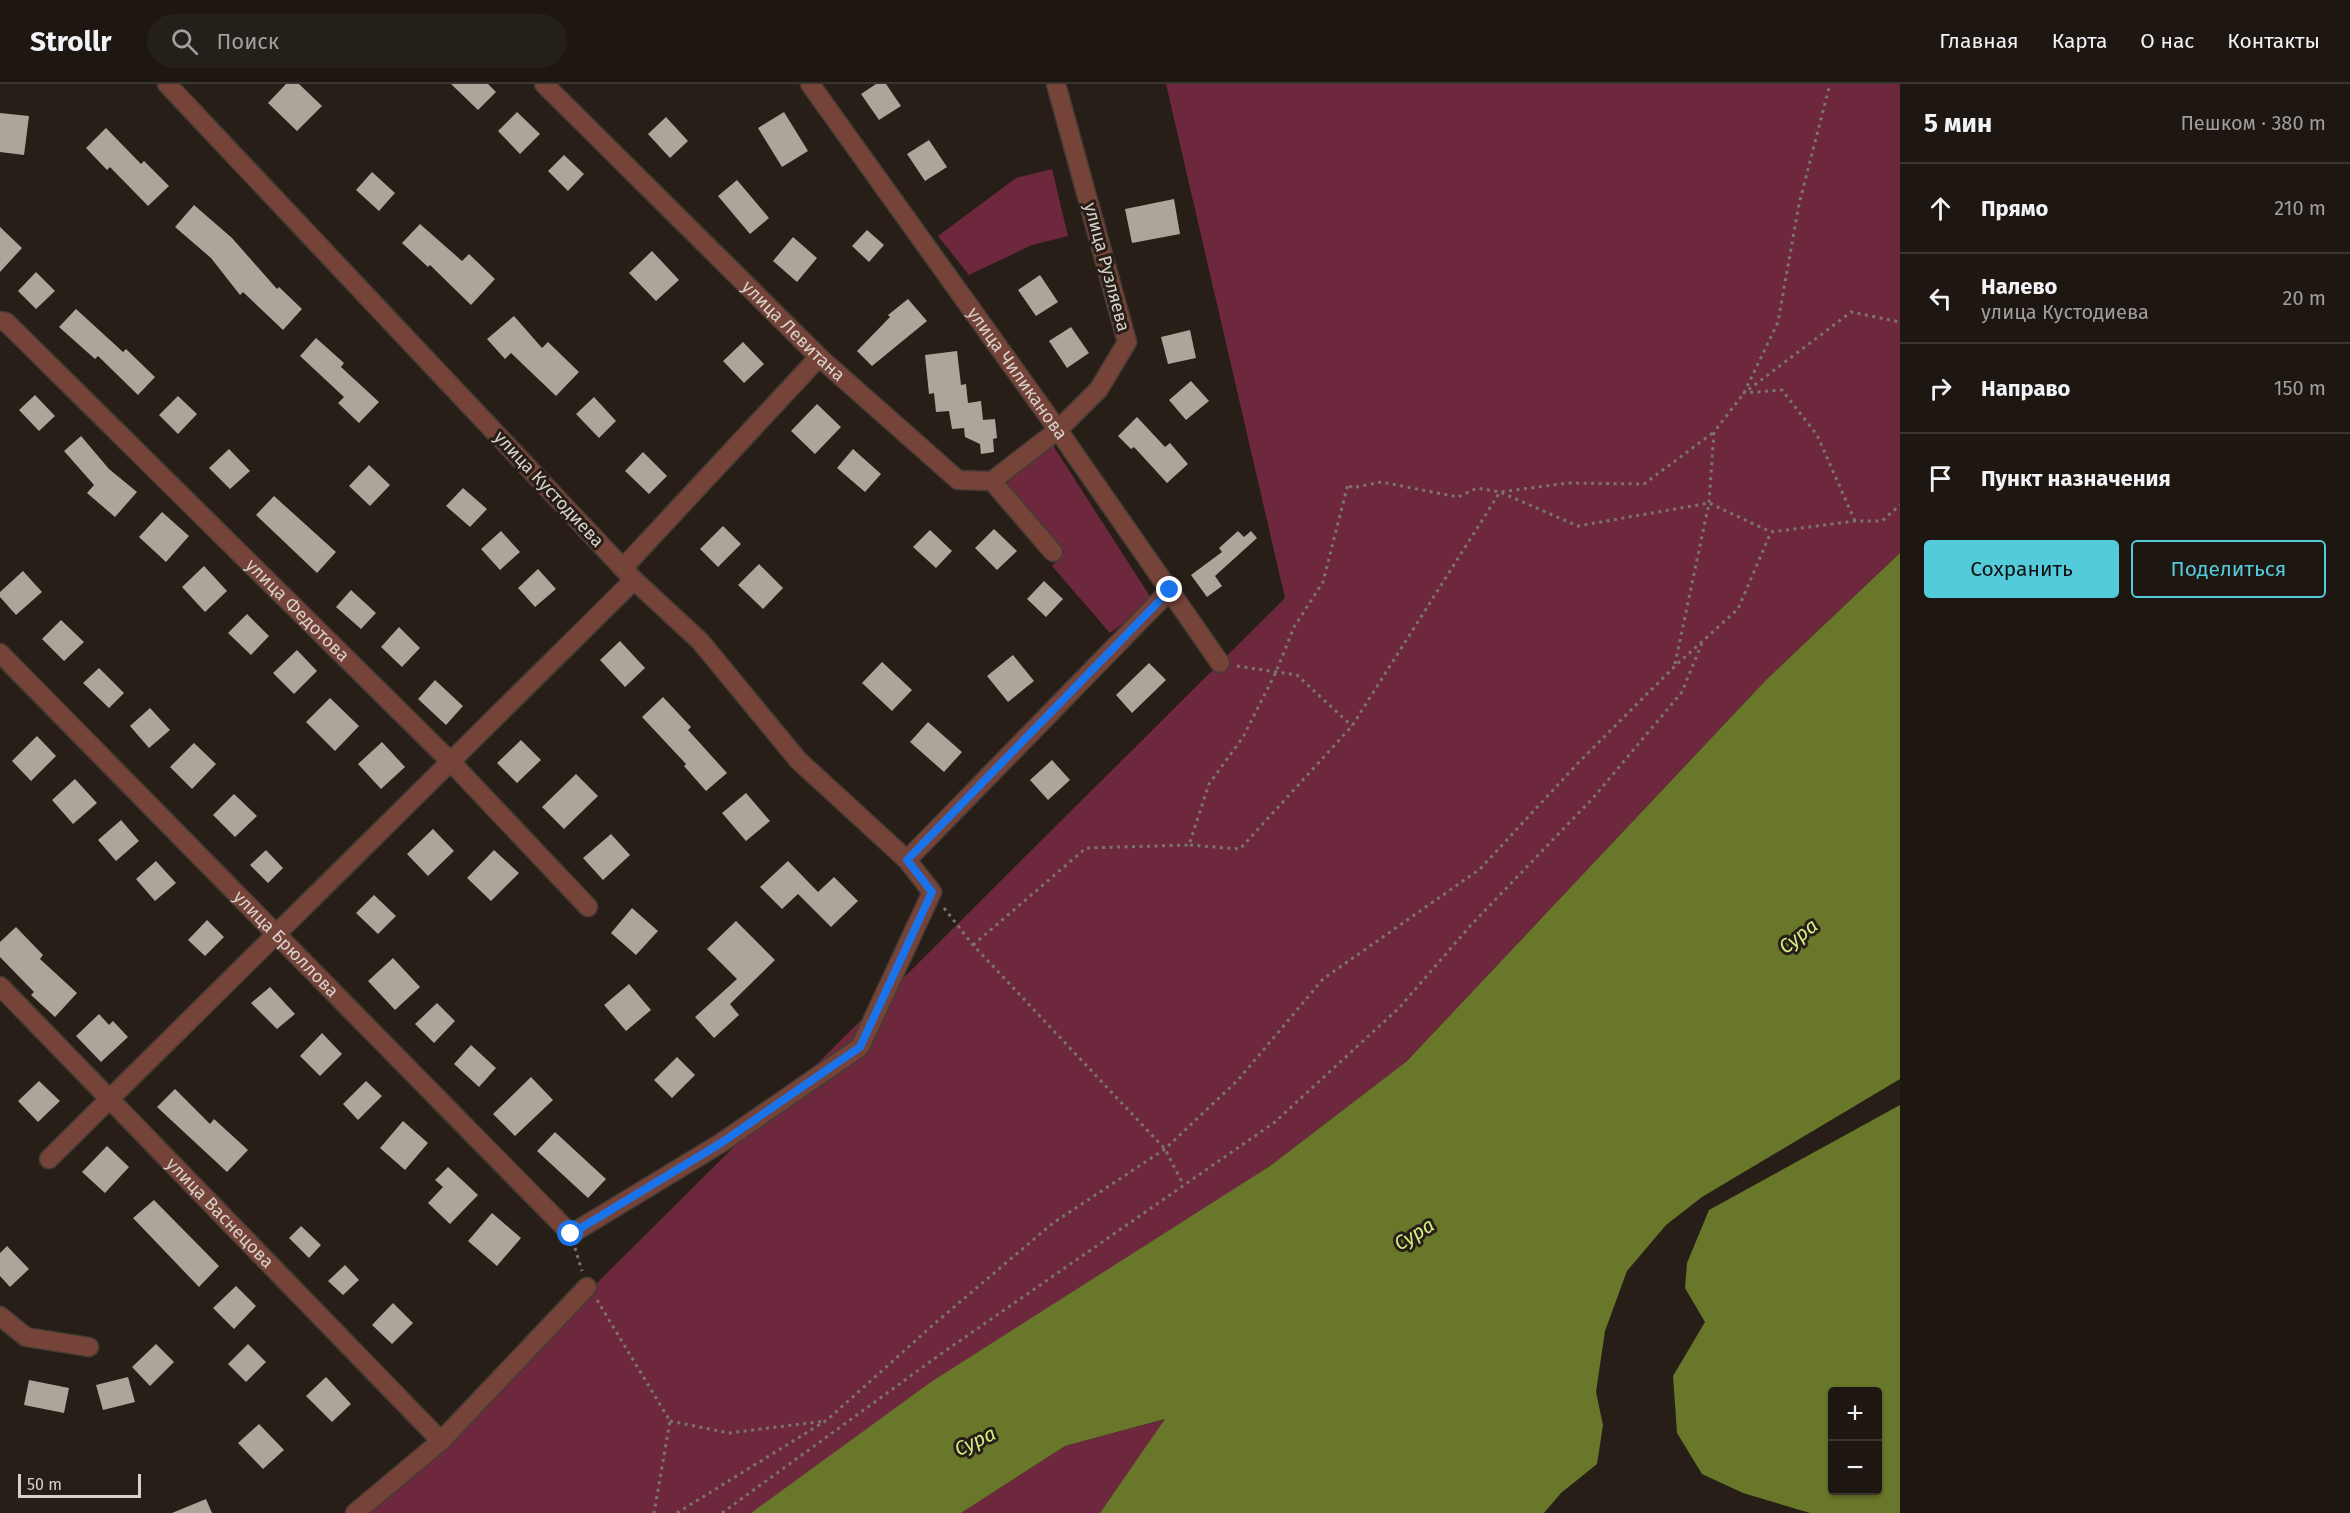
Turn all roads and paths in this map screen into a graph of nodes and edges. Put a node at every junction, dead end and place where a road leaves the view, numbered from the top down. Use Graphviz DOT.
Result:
graph roads {
  1 [pos="167,84"];
  2 [pos="544,84"];
  3 [pos="810,84"];
  4 [pos="1056,84"];
  5 [pos="1830,84"];
  6 [pos="0,321"];
  7 [pos="1900,322"];
  8 [pos="819,357"];
  9 [pos="1744,393"];
  10 [pos="1058,430"];
  11 [pos="1714,432"];
  12 [pos="992,481"];
  13 [pos="1500,492"];
  14 [pos="1709,503"];
  15 [pos="1900,505"];
  16 [pos="1855,521"];
  17 [pos="1771,532"];
  18 [pos="1053,552"];
  19 [pos="629,574"];
  20 [pos="1170,590"];
  21 [pos="1703,641"];
  22 [pos="0,653"];
  23 [pos="1221,663"];
  24 [pos="1675,666"];
  25 [pos="1276,672"];
  26 [pos="1352,726"];
  27 [pos="451,762"];
  28 [pos="1189,845"];
  29 [pos="907,860"];
  30 [pos="932,892"];
  31 [pos="588,907"];
  32 [pos="276,934"];
  33 [pos="973,945"];
  34 [pos="0,986"];
  35 [pos="110,1099"];
  36 [pos="1165,1149"];
  37 [pos="49,1159"];
  38 [pos="1183,1184"];
  39 [pos="571,1234"];
  40 [pos="587,1287"];
  41 [pos="0,1316"];
  42 [pos="89,1347"];
  43 [pos="827,1420"];
  44 [pos="670,1421"];
  45 [pos="441,1441"];
  46 [pos="355,1513"];
  47 [pos="654,1513"];
  48 [pos="677,1513"];
  49 [pos="722,1513"];
  1 -- 19 [label="street, улица Кустодиева"];
  2 -- 8 [label="street, улица Левитана"];
  3 -- 10 [label="street, улица Чиликанова"];
  4 -- 10 [label="street, улица Рузляева"];
  5 -- 9 [label="path"];
  6 -- 27 [label="street, улица Федотова"];
  7 -- 9 [label="path"];
  8 -- 12 [label="street, улица Левитана"];
  8 -- 19 [label="street"];
  9 -- 11 [label="path"];
  9 -- 16 [label="path"];
  10 -- 12 [label="street, улица Рузляева"];
  10 -- 20 [label="street, улица Чиликанова"];
  11 -- 13 [label="path"];
  11 -- 14 [label="path"];
  12 -- 18 [label="street"];
  13 -- 14 [label="path"];
  13 -- 25 [label="path"];
  13 -- 26 [label="path"];
  14 -- 17 [label="path"];
  14 -- 24 [label="path"];
  15 -- 16 [label="path"];
  16 -- 17 [label="path"];
  17 -- 21 [label="path"];
  19 -- 27 [label="street"];
  19 -- 29 [label="street, улица Кустодиева"];
  20 -- 23 [label="street, улица Чиликанова"];
  20 -- 29 [label="street"];
  21 -- 24 [label="path"];
  21 -- 38 [label="path"];
  22 -- 32 [label="street, улица Брюллова"];
  23 -- 25 [label="path"];
  24 -- 36 [label="path"];
  25 -- 26 [label="path"];
  25 -- 28 [label="path"];
  26 -- 28 [label="path"];
  27 -- 31 [label="street, улица Федотова"];
  27 -- 32 [label="street"];
  28 -- 33 [label="path"];
  29 -- 30 [label="street, улица Кустодиева"];
  30 -- 33 [label="path"];
  30 -- 39 [label="street"];
  32 -- 35 [label="street"];
  32 -- 39 [label="street, улица Брюллова"];
  33 -- 36 [label="path"];
  34 -- 35 [label="street, улица Васнецова"];
  35 -- 37 [label="street"];
  35 -- 45 [label="street, улица Васнецова"];
  36 -- 38 [label="path"];
  36 -- 43 [label="path"];
  38 -- 49 [label="path"];
  39 -- 40 [label="path"];
  40 -- 44 [label="path"];
  40 -- 45 [label="street"];
  41 -- 42 [label="street"];
  43 -- 44 [label="path"];
  43 -- 48 [label="path"];
  44 -- 47 [label="path"];
  45 -- 46 [label="street"];
}
